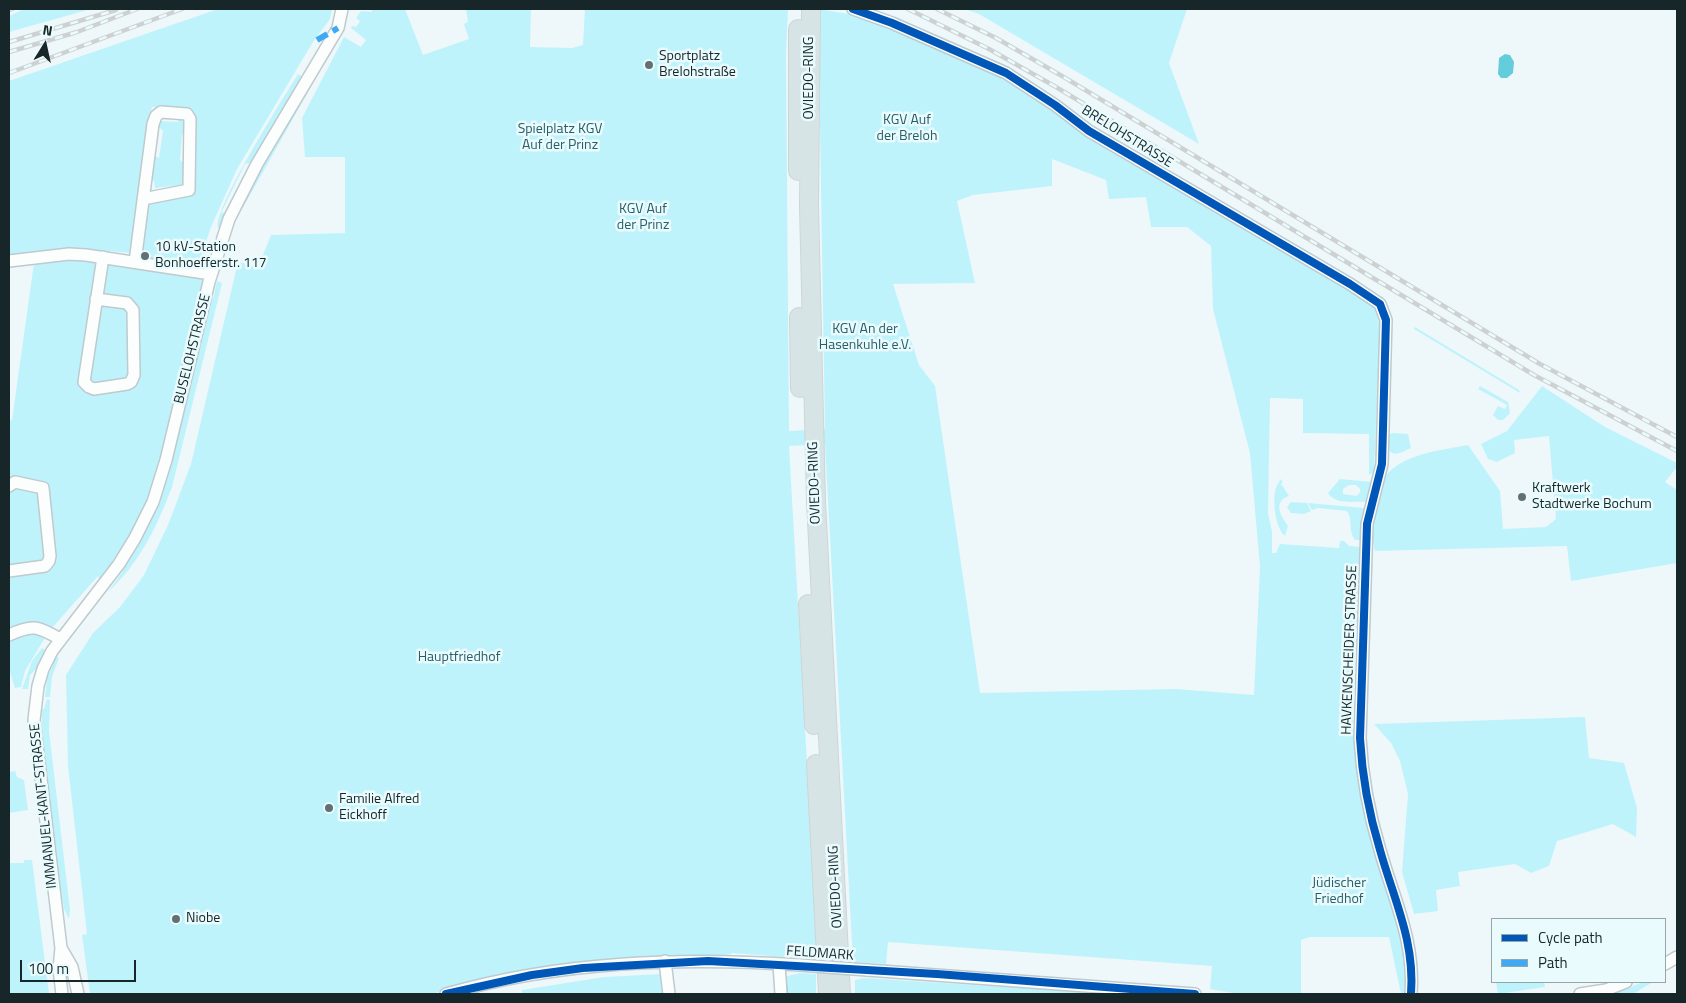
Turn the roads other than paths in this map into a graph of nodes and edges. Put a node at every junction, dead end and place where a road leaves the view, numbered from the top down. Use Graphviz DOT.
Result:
graph roads {
  1 [pos="342,9"];
  2 [pos="853,9"];
  3 [pos="805,11"];
  4 [pos="143,199"];
  5 [pos="103,257"];
  6 [pos="9,262"];
  7 [pos="135,262"];
  8 [pos="211,274"];
  9 [pos="96,299"];
  10 [pos="1380,304"];
  11 [pos="9,486"];
  12 [pos="9,571"];
  13 [pos="9,635"];
  14 [pos="60,639"];
  15 [pos="61,948"];
  16 [pos="833,956"];
  17 [pos="1677,957"];
  18 [pos="665,961"];
  19 [pos="1666,963"];
  20 [pos="779,964"];
  21 [pos="1624,983"];
  22 [pos="62,994"];
  23 [pos="78,994"];
  24 [pos="446,994"];
  25 [pos="669,994"];
  26 [pos="781,994"];
  27 [pos="828,994"];
  28 [pos="842,994"];
  29 [pos="1195,994"];
  30 [pos="1411,994"];
  31 [pos="1580,994"];
  1 -- 8 [label="street, BUSELOHSTRASSE"];
  2 -- 10 [label="street, BRELOHSTRASSE"];
  3 -- 16 [label="highway, OVIEDO-RING"];
  4 -- 4 [label="street"];
  4 -- 7 [label="street"];
  5 -- 6 [label="street"];
  5 -- 7 [label="street"];
  5 -- 9 [label="street"];
  7 -- 8 [label="street"];
  8 -- 14 [label="street, BUSELOHSTRASSE"];
  9 -- 9 [label="street"];
  10 -- 30 [label="street, HAVKENSCHEIDER STRASSE"];
  11 -- 12 [label="street"];
  13 -- 14 [label="street"];
  14 -- 15 [label="street, IMMANUEL-KANT-STRASSE"];
  15 -- 22 [label="street, IMMANUEL-KANT-STRASSE"];
  15 -- 23 [label="street, IMMANUEL-KANT-STRASSE"];
  16 -- 27 [label="highway"];
  16 -- 28 [label="highway"];
  17 -- 19 [label="street"];
  18 -- 20 [label="street, FELDMARK"];
  18 -- 24 [label="street, FELDMARK"];
  18 -- 25 [label="street"];
  20 -- 26 [label="street"];
  20 -- 29 [label="street, FELDMARK, bridge"];
  21 -- 31 [label="street"];
}
